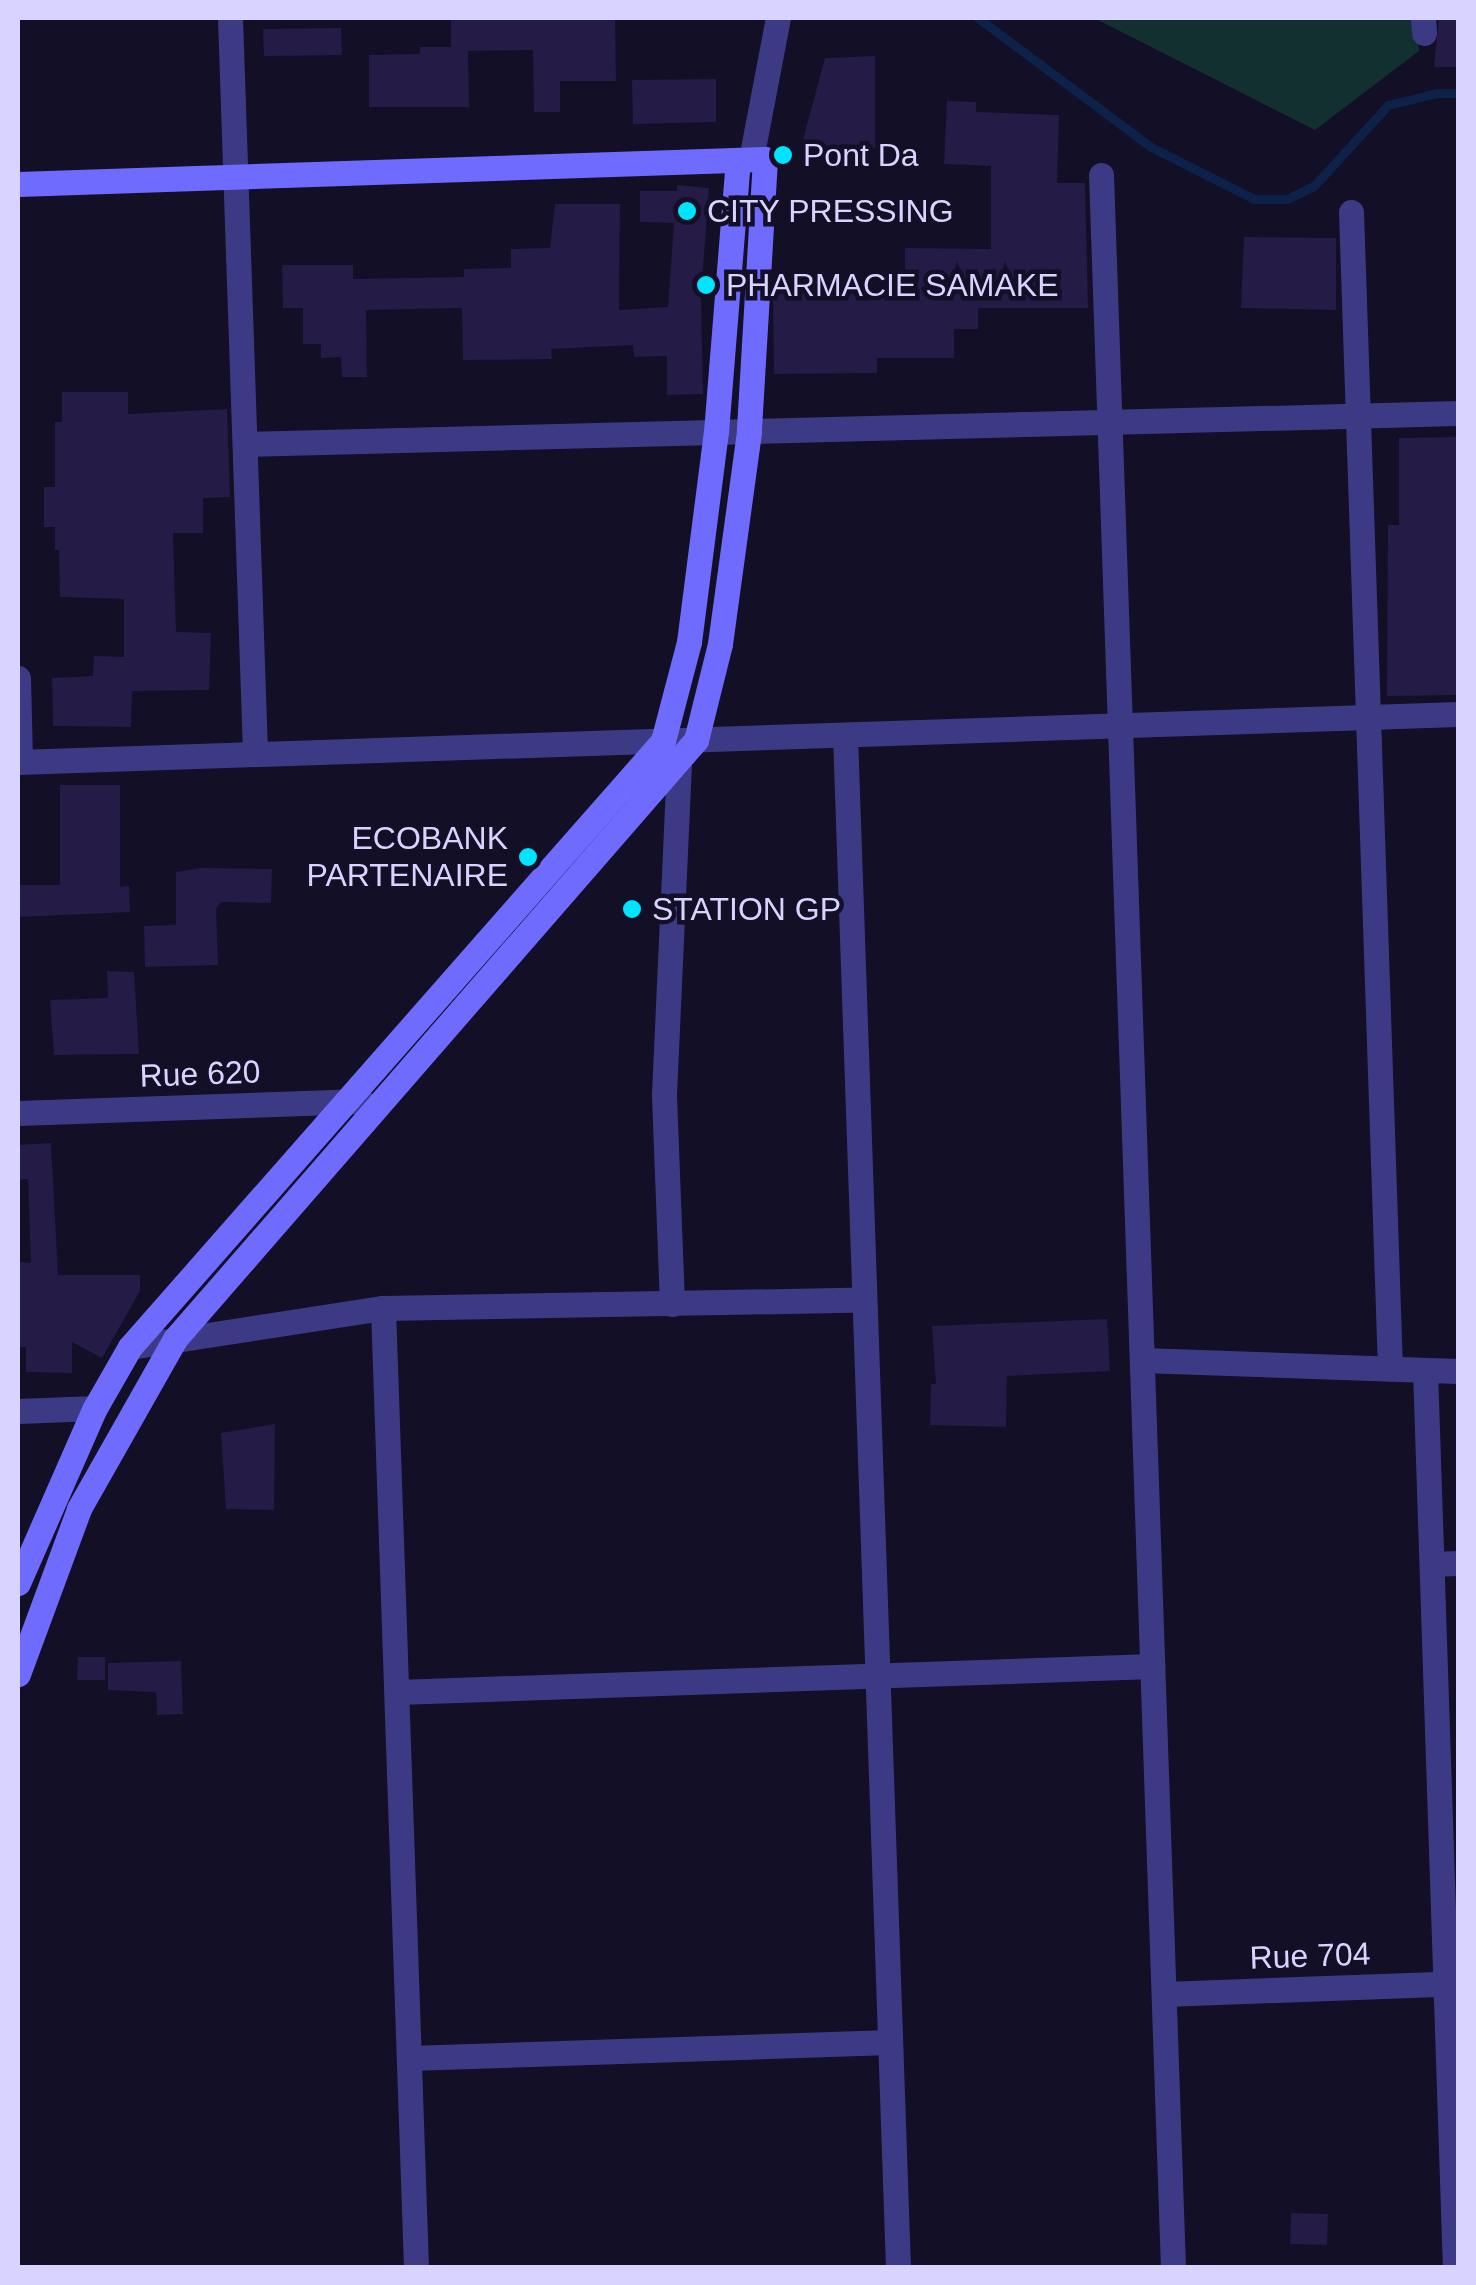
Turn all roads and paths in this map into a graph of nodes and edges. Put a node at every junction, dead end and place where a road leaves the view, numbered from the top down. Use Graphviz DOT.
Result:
graph roads {
  1 [pos="230,18"];
  2 [pos="778,18"];
  3 [pos="751,159"];
  4 [pos="1102,174"];
  5 [pos="236,176"];
  6 [pos="18,184"];
  7 [pos="1351,212"];
  8 [pos="1458,413"];
  9 [pos="1358,416"];
  10 [pos="1110,422"];
  11 [pos="716,432"];
  12 [pos="749,432"];
  13 [pos="245,444"];
  14 [pos="18,678"];
  15 [pos="1458,714"];
  16 [pos="1368,716"];
  17 [pos="1121,725"];
  18 [pos="845,735"];
  19 [pos="680,746"];
  20 [pos="256,754"];
  21 [pos="19,762"];
  22 [pos="385,1100"];
  23 [pos="342,1102"];
  24 [pos="18,1113"];
  25 [pos="864,1300"];
  26 [pos="672,1304"];
  27 [pos="384,1308"];
  28 [pos="175,1339"];
  29 [pos="130,1347"];
  30 [pos="1142,1360"];
  31 [pos="1390,1368"];
  32 [pos="1425,1370"];
  33 [pos="1458,1372"];
  34 [pos="95,1408"];
  35 [pos="18,1411"];
  36 [pos="1458,1563"];
  37 [pos="1432,1564"];
  38 [pos="18,1583"];
  39 [pos="1153,1666"];
  40 [pos="18,1674"];
  41 [pos="877,1676"];
  42 [pos="397,1692"];
  43 [pos="1448,1746"];
  44 [pos="1452,1983"];
  45 [pos="1164,1994"];
  46 [pos="890,2042"];
  47 [pos="409,2058"];
  48 [pos="416,2268"];
  49 [pos="898,2268"];
  50 [pos="1173,2268"];
  51 [pos="1456,2268"];
  1 -- 5 [label="street"];
  2 -- 3 [label="street"];
  3 -- 5 [label="main road"];
  3 -- 11 [label="main road"];
  3 -- 12 [label="main road"];
  4 -- 10 [label="street"];
  5 -- 6 [label="main road"];
  5 -- 13 [label="street"];
  7 -- 9 [label="street"];
  8 -- 9 [label="street"];
  9 -- 10 [label="street"];
  9 -- 16 [label="street"];
  10 -- 12 [label="street"];
  10 -- 17 [label="street"];
  11 -- 12 [label="street"];
  11 -- 13 [label="street"];
  11 -- 19 [label="main road"];
  12 -- 19 [label="main road"];
  13 -- 20 [label="street"];
  14 -- 21 [label="street"];
  15 -- 16 [label="street"];
  16 -- 17 [label="street"];
  16 -- 31 [label="street"];
  17 -- 18 [label="street"];
  17 -- 30 [label="street"];
  18 -- 19 [label="street"];
  18 -- 25 [label="street"];
  19 -- 20 [label="street"];
  19 -- 22 [label="main road"];
  19 -- 23 [label="main road"];
  19 -- 26 [label="street"];
  20 -- 21 [label="street"];
  22 -- 23 [label="street, Rue 620"];
  22 -- 28 [label="main road"];
  23 -- 24 [label="street, Rue 620"];
  23 -- 29 [label="main road"];
  25 -- 26 [label="street"];
  25 -- 41 [label="street"];
  26 -- 27 [label="street"];
  27 -- 28 [label="street"];
  27 -- 42 [label="street"];
  28 -- 29 [label="street"];
  28 -- 40 [label="main road"];
  29 -- 34 [label="main road"];
  30 -- 31 [label="street"];
  30 -- 39 [label="street"];
  31 -- 32 [label="street"];
  32 -- 33 [label="street"];
  32 -- 37 [label="street"];
  34 -- 35 [label="street"];
  34 -- 38 [label="main road"];
  36 -- 37 [label="street"];
  37 -- 43 [label="street"];
  39 -- 41 [label="street"];
  39 -- 45 [label="street"];
  41 -- 42 [label="street"];
  41 -- 46 [label="street"];
  42 -- 47 [label="street"];
  43 -- 44 [label="street"];
  44 -- 45 [label="street, Rue 704"];
  44 -- 51 [label="street"];
  45 -- 50 [label="street"];
  46 -- 47 [label="street"];
  46 -- 49 [label="street"];
  47 -- 48 [label="street"];
}
